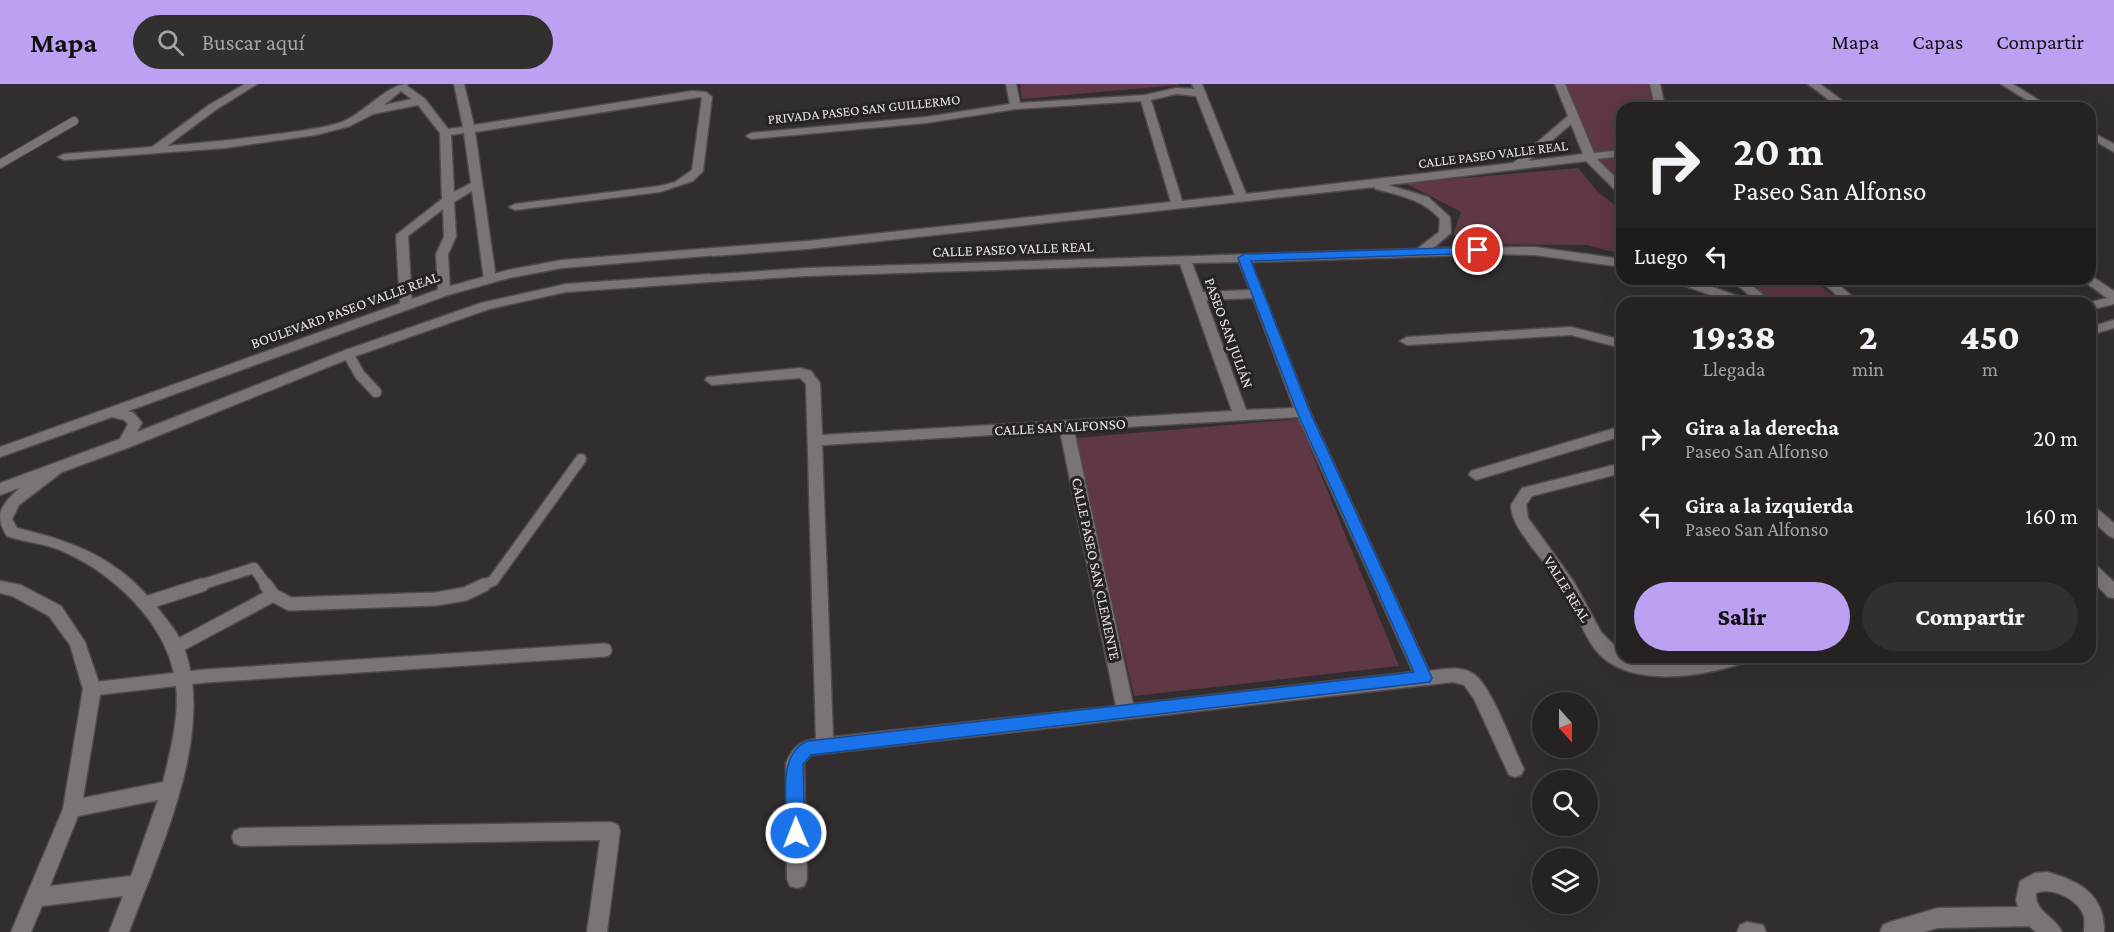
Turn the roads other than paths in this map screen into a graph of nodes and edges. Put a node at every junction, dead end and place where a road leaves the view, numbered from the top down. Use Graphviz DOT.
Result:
graph roads {
  1 [pos="252,84"];
  2 [pos="459,84"];
  3 [pos="1011,84"];
  4 [pos="1560,84"];
  5 [pos="1655,84"];
  6 [pos="1813,84"];
  7 [pos="2006,84"];
  8 [pos="402,85"];
  9 [pos="1199,89"];
  10 [pos="1145,98"];
  11 [pos="421,101"];
  12 [pos="1659,102"];
  13 [pos="1838,102"];
  14 [pos="2036,102"];
  15 [pos="1016,106"];
  16 [pos="368,113"];
  17 [pos="1573,117"];
  18 [pos="74,121"];
  19 [pos="469,129"];
  20 [pos="445,133"];
  21 [pos="751,136"];
  22 [pos="2096,138"];
  23 [pos="2114,149"];
  24 [pos="154,150"];
  25 [pos="1616,154"];
  26 [pos="64,156"];
  27 [pos="1590,158"];
  28 [pos="0,164"];
  29 [pos="1516,166"];
  30 [pos="477,184"];
  31 [pos="1369,184"];
  32 [pos="1616,185"];
  33 [pos="1240,197"];
  34 [pos="448,199"];
  35 [pos="1177,204"];
  36 [pos="515,207"];
  37 [pos="713,252"];
  38 [pos="1421,252"];
  39 [pos="690,253"];
  40 [pos="806,258"];
  41 [pos="1244,258"];
  42 [pos="611,259"];
  43 [pos="1185,260"];
  44 [pos="1616,262"];
  45 [pos="490,279"];
  46 [pos="687,279"];
  47 [pos="605,284"];
  48 [pos="2096,284"];
  49 [pos="1694,285"];
  50 [pos="1744,285"];
  51 [pos="1832,285"];
  52 [pos="444,292"];
  53 [pos="1258,294"];
  54 [pos="1198,296"];
  55 [pos="1728,297"];
  56 [pos="1759,297"];
  57 [pos="1846,297"];
  58 [pos="2114,298"];
  59 [pos="2096,304"];
  60 [pos="406,305"];
  61 [pos="2114,324"];
  62 [pos="2096,329"];
  63 [pos="1407,341"];
  64 [pos="1616,342"];
  65 [pos="348,354"];
  66 [pos="712,380"];
  67 [pos="376,392"];
  68 [pos="111,412"];
  69 [pos="1303,412"];
  70 [pos="1241,417"];
  71 [pos="1066,426"];
  72 [pos="1616,433"];
  73 [pos="816,440"];
  74 [pos="125,443"];
  75 [pos="0,452"];
  76 [pos="581,459"];
  77 [pos="57,468"];
  78 [pos="1616,470"];
  79 [pos="1476,475"];
  80 [pos="0,489"];
  81 [pos="2096,516"];
  82 [pos="2114,532"];
  83 [pos="2096,575"];
  84 [pos="0,587"];
  85 [pos="2114,592"];
  86 [pos="273,595"];
  87 [pos="146,603"];
  88 [pos="176,647"];
  89 [pos="605,650"];
  90 [pos="1616,659"];
  91 [pos="1625,663"];
  92 [pos="1708,663"];
  93 [pos="184,678"];
  94 [pos="1424,678"];
  95 [pos="92,689"];
  96 [pos="1126,711"];
  97 [pos="825,746"];
  98 [pos="1515,769"];
  99 [pos="170,789"];
  100 [pos="72,809"];
  101 [pos="241,837"];
  102 [pos="797,879"];
  103 [pos="136,885"];
  104 [pos="36,897"];
  105 [pos="2033,916"];
  106 [pos="21,932"];
  107 [pos="119,932"];
  108 [pos="597,932"];
  109 [pos="1747,932"];
  110 [pos="1756,932"];
  111 [pos="1890,932"];
  112 [pos="2052,932"];
  113 [pos="2094,932"];
  1 -- 24 [label="street"];
  2 -- 19 [label="street"];
  3 -- 15 [label="street"];
  4 -- 17 [label="street"];
  5 -- 12 [label="street"];
  6 -- 13 [label="street"];
  7 -- 14 [label="street"];
  8 -- 11 [label="street"];
  8 -- 16 [label="street"];
  9 -- 10 [label="street, PRIVADA PASEO SAN GUILLERMO"];
  9 -- 33 [label="street"];
  10 -- 15 [label="street, PRIVADA PASEO SAN GUILLERMO"];
  10 -- 35 [label="street"];
  11 -- 16 [label="street"];
  11 -- 20 [label="street"];
  15 -- 21 [label="street, PRIVADA PASEO SAN GUILLERMO"];
  16 -- 24 [label="street"];
  17 -- 27 [label="street"];
  17 -- 29 [label="street"];
  18 -- 28 [label="lane"];
  19 -- 20 [label="street"];
  19 -- 30 [label="street"];
  19 -- 36 [label="street"];
  20 -- 34 [label="street"];
  22 -- 23 [label="street"];
  24 -- 26 [label="street"];
  25 -- 27 [label="street, CALLE PASEO VALLE REAL"];
  27 -- 29 [label="street, CALLE PASEO VALLE REAL"];
  27 -- 32 [label="street"];
  29 -- 31 [label="street, CALLE PASEO VALLE REAL"];
  30 -- 34 [label="street"];
  30 -- 45 [label="street"];
  31 -- 33 [label="street, CALLE PASEO VALLE REAL"];
  31 -- 38 [label="street, CALLE PASEO VALLE REAL"];
  33 -- 35 [label="street, CALLE PASEO VALLE REAL"];
  34 -- 52 [label="street"];
  34 -- 60 [label="street"];
  35 -- 40 [label="street, CALLE PASEO VALLE REAL"];
  37 -- 39 [label="street, BOULEVARD PASEO VALLE REAL"];
  37 -- 40 [label="street, CALLE PASEO VALLE REAL"];
  38 -- 41 [label="street, CALLE PASEO VALLE REAL"];
  38 -- 44 [label="street, CALLE PASEO VALLE REAL"];
  39 -- 42 [label="street, BOULEVARD PASEO VALLE REAL"];
  39 -- 46 [label="street"];
  40 -- 43 [label="street, CALLE PASEO VALLE REAL"];
  40 -- 46 [label="street, CALLE PASEO VALLE REAL"];
  41 -- 43 [label="street, CALLE PASEO VALLE REAL"];
  41 -- 53 [label="street"];
  42 -- 45 [label="street, BOULEVARD PASEO VALLE REAL"];
  42 -- 47 [label="street"];
  43 -- 54 [label="street, PASEO SAN JULIÁN"];
  45 -- 52 [label="street, BOULEVARD PASEO VALLE REAL"];
  46 -- 47 [label="street, CALLE PASEO VALLE REAL"];
  47 -- 65 [label="street"];
  48 -- 58 [label="street"];
  49 -- 55 [label="street"];
  50 -- 56 [label="street"];
  51 -- 57 [label="street"];
  52 -- 60 [label="street, BOULEVARD PASEO VALLE REAL"];
  53 -- 54 [label="street"];
  53 -- 69 [label="street"];
  54 -- 70 [label="street, PASEO SAN JULIÁN"];
  58 -- 59 [label="street"];
  60 -- 68 [label="street, BOULEVARD PASEO VALLE REAL"];
  61 -- 62 [label="street"];
  63 -- 64 [label="street"];
  65 -- 67 [label="lane"];
  65 -- 74 [label="street"];
  66 -- 73 [label="street"];
  68 -- 74 [label="street"];
  68 -- 75 [label="street, BOULEVARD PASEO VALLE REAL"];
  69 -- 70 [label="street, CALLE SAN ALFONSO"];
  69 -- 94 [label="street"];
  70 -- 71 [label="street, CALLE SAN ALFONSO"];
  71 -- 73 [label="street, CALLE SAN ALFONSO"];
  71 -- 96 [label="street, CALLE PASEO SAN CLEMENTE"];
  72 -- 79 [label="street"];
  73 -- 97 [label="street"];
  74 -- 77 [label="street"];
  76 -- 86 [label="lane"];
  77 -- 80 [label="street"];
  77 -- 87 [label="street"];
  78 -- 90 [label="street, VALLE REAL"];
  81 -- 82 [label="street"];
  83 -- 85 [label="street"];
  84 -- 95 [label="street"];
  86 -- 87 [label="lane"];
  86 -- 88 [label="lane"];
  87 -- 88 [label="street"];
  88 -- 93 [label="street"];
  89 -- 93 [label="lane"];
  91 -- 92 [label="street, VALLE REAL"];
  93 -- 95 [label="lane"];
  93 -- 99 [label="street"];
  94 -- 96 [label="street"];
  94 -- 98 [label="street"];
  95 -- 100 [label="street"];
  96 -- 97 [label="street"];
  97 -- 102 [label="street"];
  99 -- 100 [label="street"];
  99 -- 103 [label="street"];
  100 -- 104 [label="street"];
  101 -- 108 [label="street"];
  103 -- 104 [label="street"];
  103 -- 107 [label="street"];
  104 -- 106 [label="street"];
  105 -- 111 [label="street"];
  105 -- 112 [label="street"];
  105 -- 113 [label="street"];
  109 -- 110 [label="street"];
}
